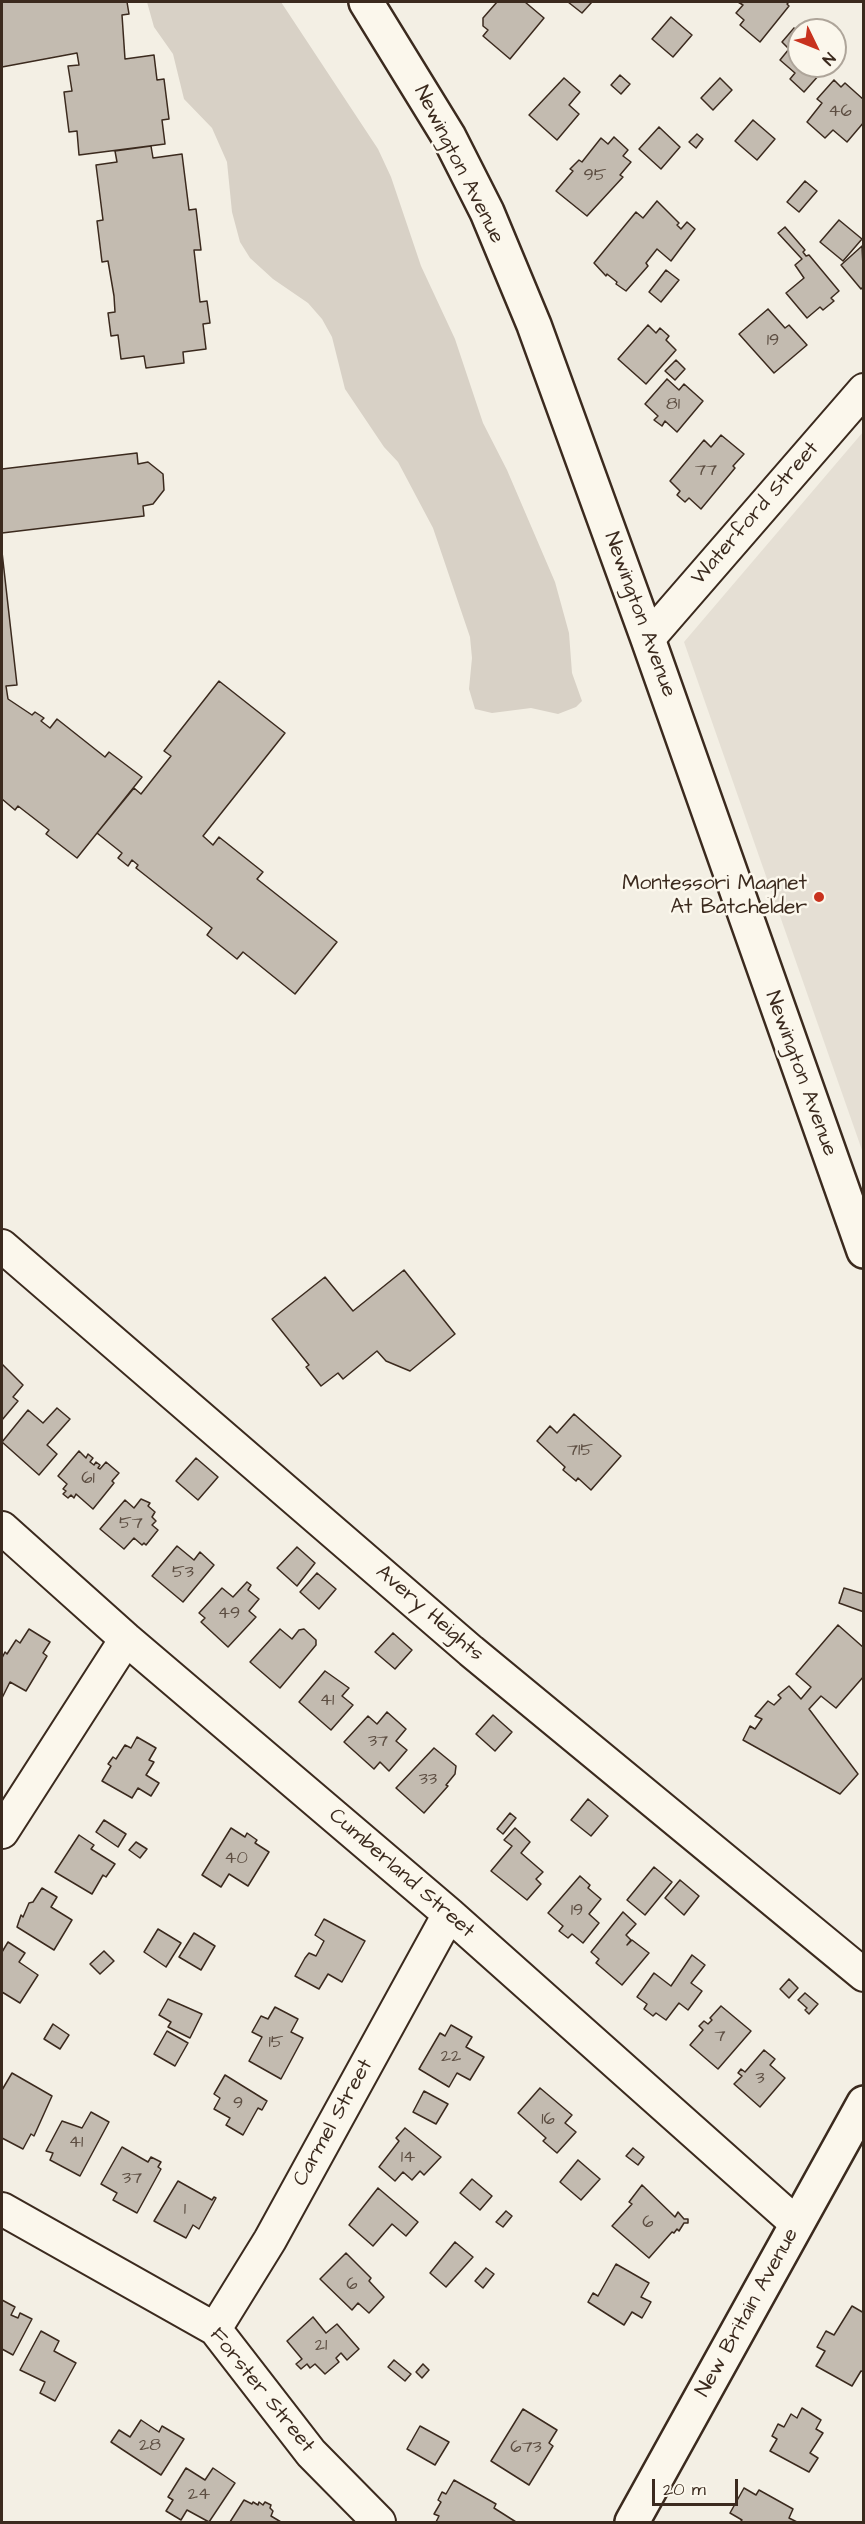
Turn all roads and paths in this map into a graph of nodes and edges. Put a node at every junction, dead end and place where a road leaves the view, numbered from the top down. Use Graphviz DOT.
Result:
graph roads {
  1 [pos="366,2"];
  2 [pos="864,390"];
  3 [pos="648,639"];
  4 [pos="2,1246"];
  5 [pos="864,1251"];
  6 [pos="2,1528"];
  7 [pos="126,1639"];
  8 [pos="2,1832"];
  9 [pos="448,1914"];
  10 [pos="864,1975"];
  11 [pos="864,2103"];
  12 [pos="2,2210"];
  13 [pos="797,2224"];
  14 [pos="215,2329"];
  15 [pos="379,2523"];
  16 [pos="632,2523"];
  1 -- 3 [label="main road, Newington Avenue"];
  2 -- 3 [label="street, Waterford Street"];
  3 -- 5 [label="main road, Newington Avenue"];
  4 -- 10 [label="street, Avery Heights"];
  6 -- 7 [label="street, Cumberland Street"];
  7 -- 8 [label="street"];
  7 -- 9 [label="street, Cumberland Street"];
  9 -- 13 [label="street, Cumberland Street"];
  9 -- 14 [label="street, Carmel Street"];
  11 -- 13 [label="main road, New Britain Avenue"];
  12 -- 14 [label="street, Forster Street"];
  13 -- 16 [label="main road, New Britain Avenue"];
  14 -- 15 [label="street, Forster Street"];
}
